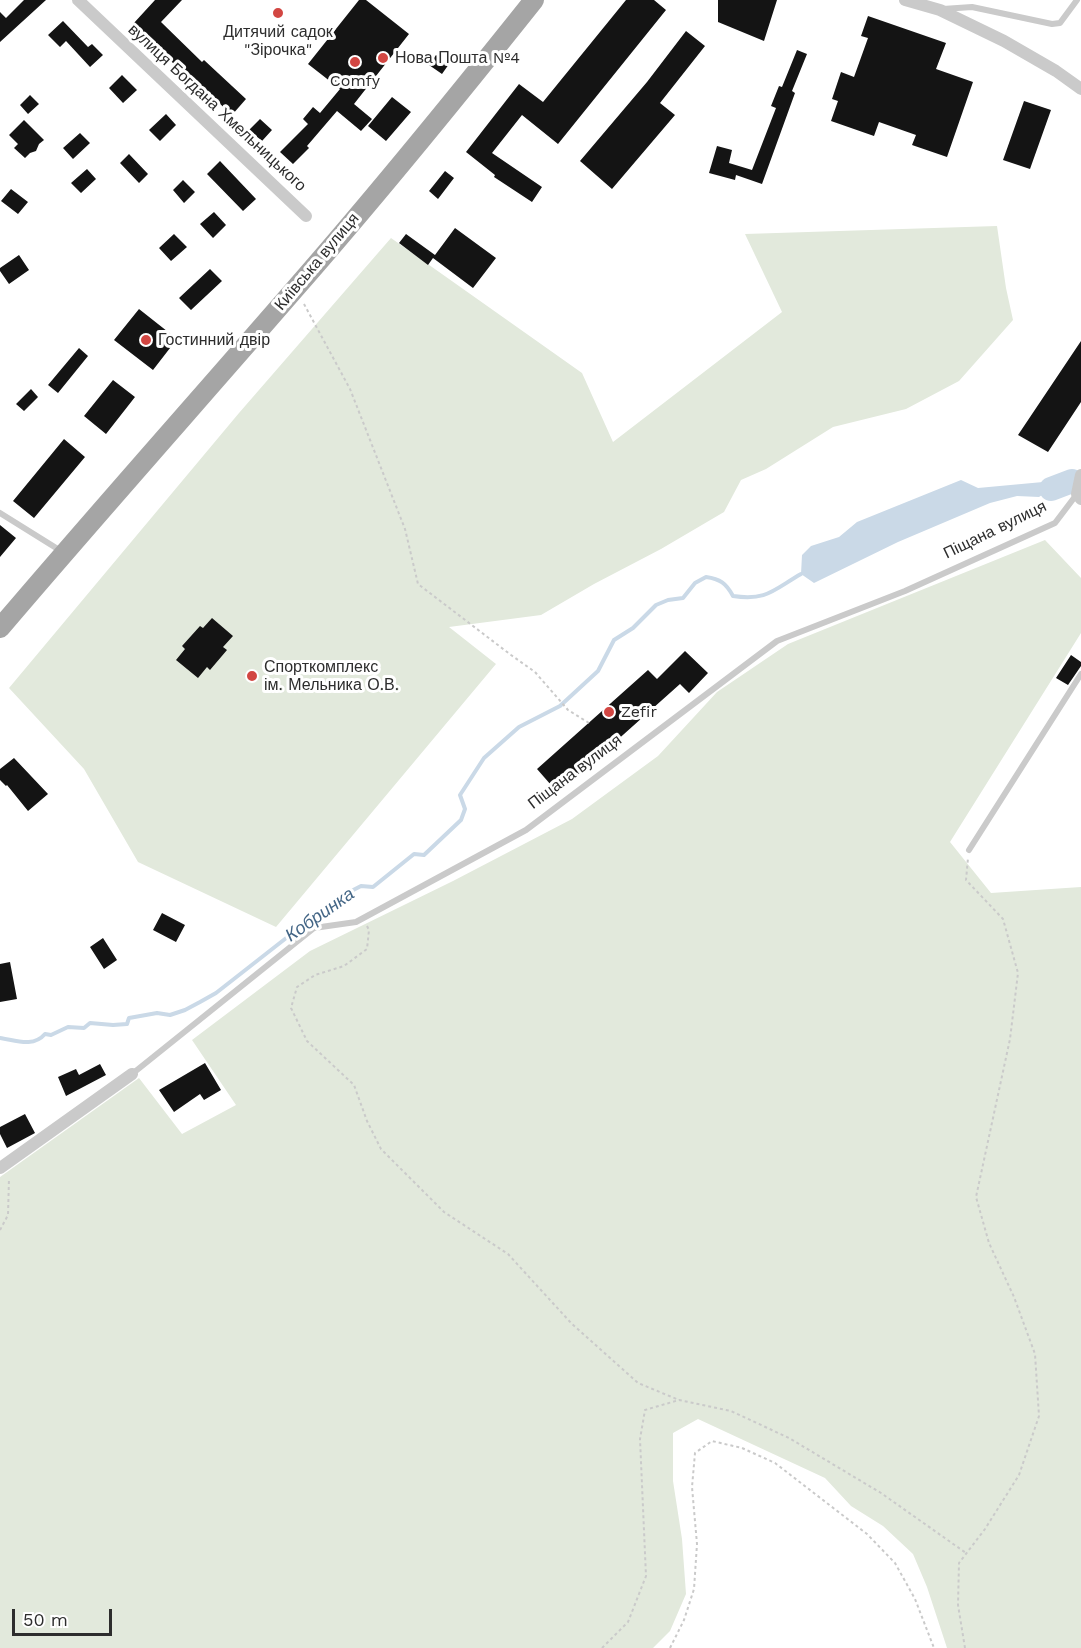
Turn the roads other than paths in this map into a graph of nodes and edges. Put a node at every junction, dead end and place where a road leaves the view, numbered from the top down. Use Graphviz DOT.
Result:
graph roads {
  1 [pos="78,0"];
  2 [pos="534,0"];
  3 [pos="905,0"];
  4 [pos="976,0"];
  5 [pos="1077,0"];
  6 [pos="972,7"];
  7 [pos="940,10"];
  8 [pos="1081,89"];
  9 [pos="306,216"];
  10 [pos="1081,475"];
  11 [pos="1079,497"];
  12 [pos="0,513"];
  13 [pos="64,553"];
  14 [pos="0,628"];
  15 [pos="1081,674"];
  16 [pos="969,849"];
  17 [pos="132,1074"];
  18 [pos="5,1165"];
  1 -- 9 [label="street, вулиця Богдана Хмельницького"];
  2 -- 13 [label="main road, Київська вулиця"];
  3 -- 7 [label="street"];
  4 -- 6 [label="lane"];
  5 -- 6 [label="lane"];
  6 -- 7 [label="lane"];
  7 -- 8 [label="street"];
  10 -- 11 [label="street, Піщана вулиця"];
  11 -- 17 [label="lane, Піщана вулиця"];
  12 -- 13 [label="lane"];
  13 -- 14 [label="main road, Київська вулиця"];
  15 -- 16 [label="lane"];
  17 -- 18 [label="street"];
}
